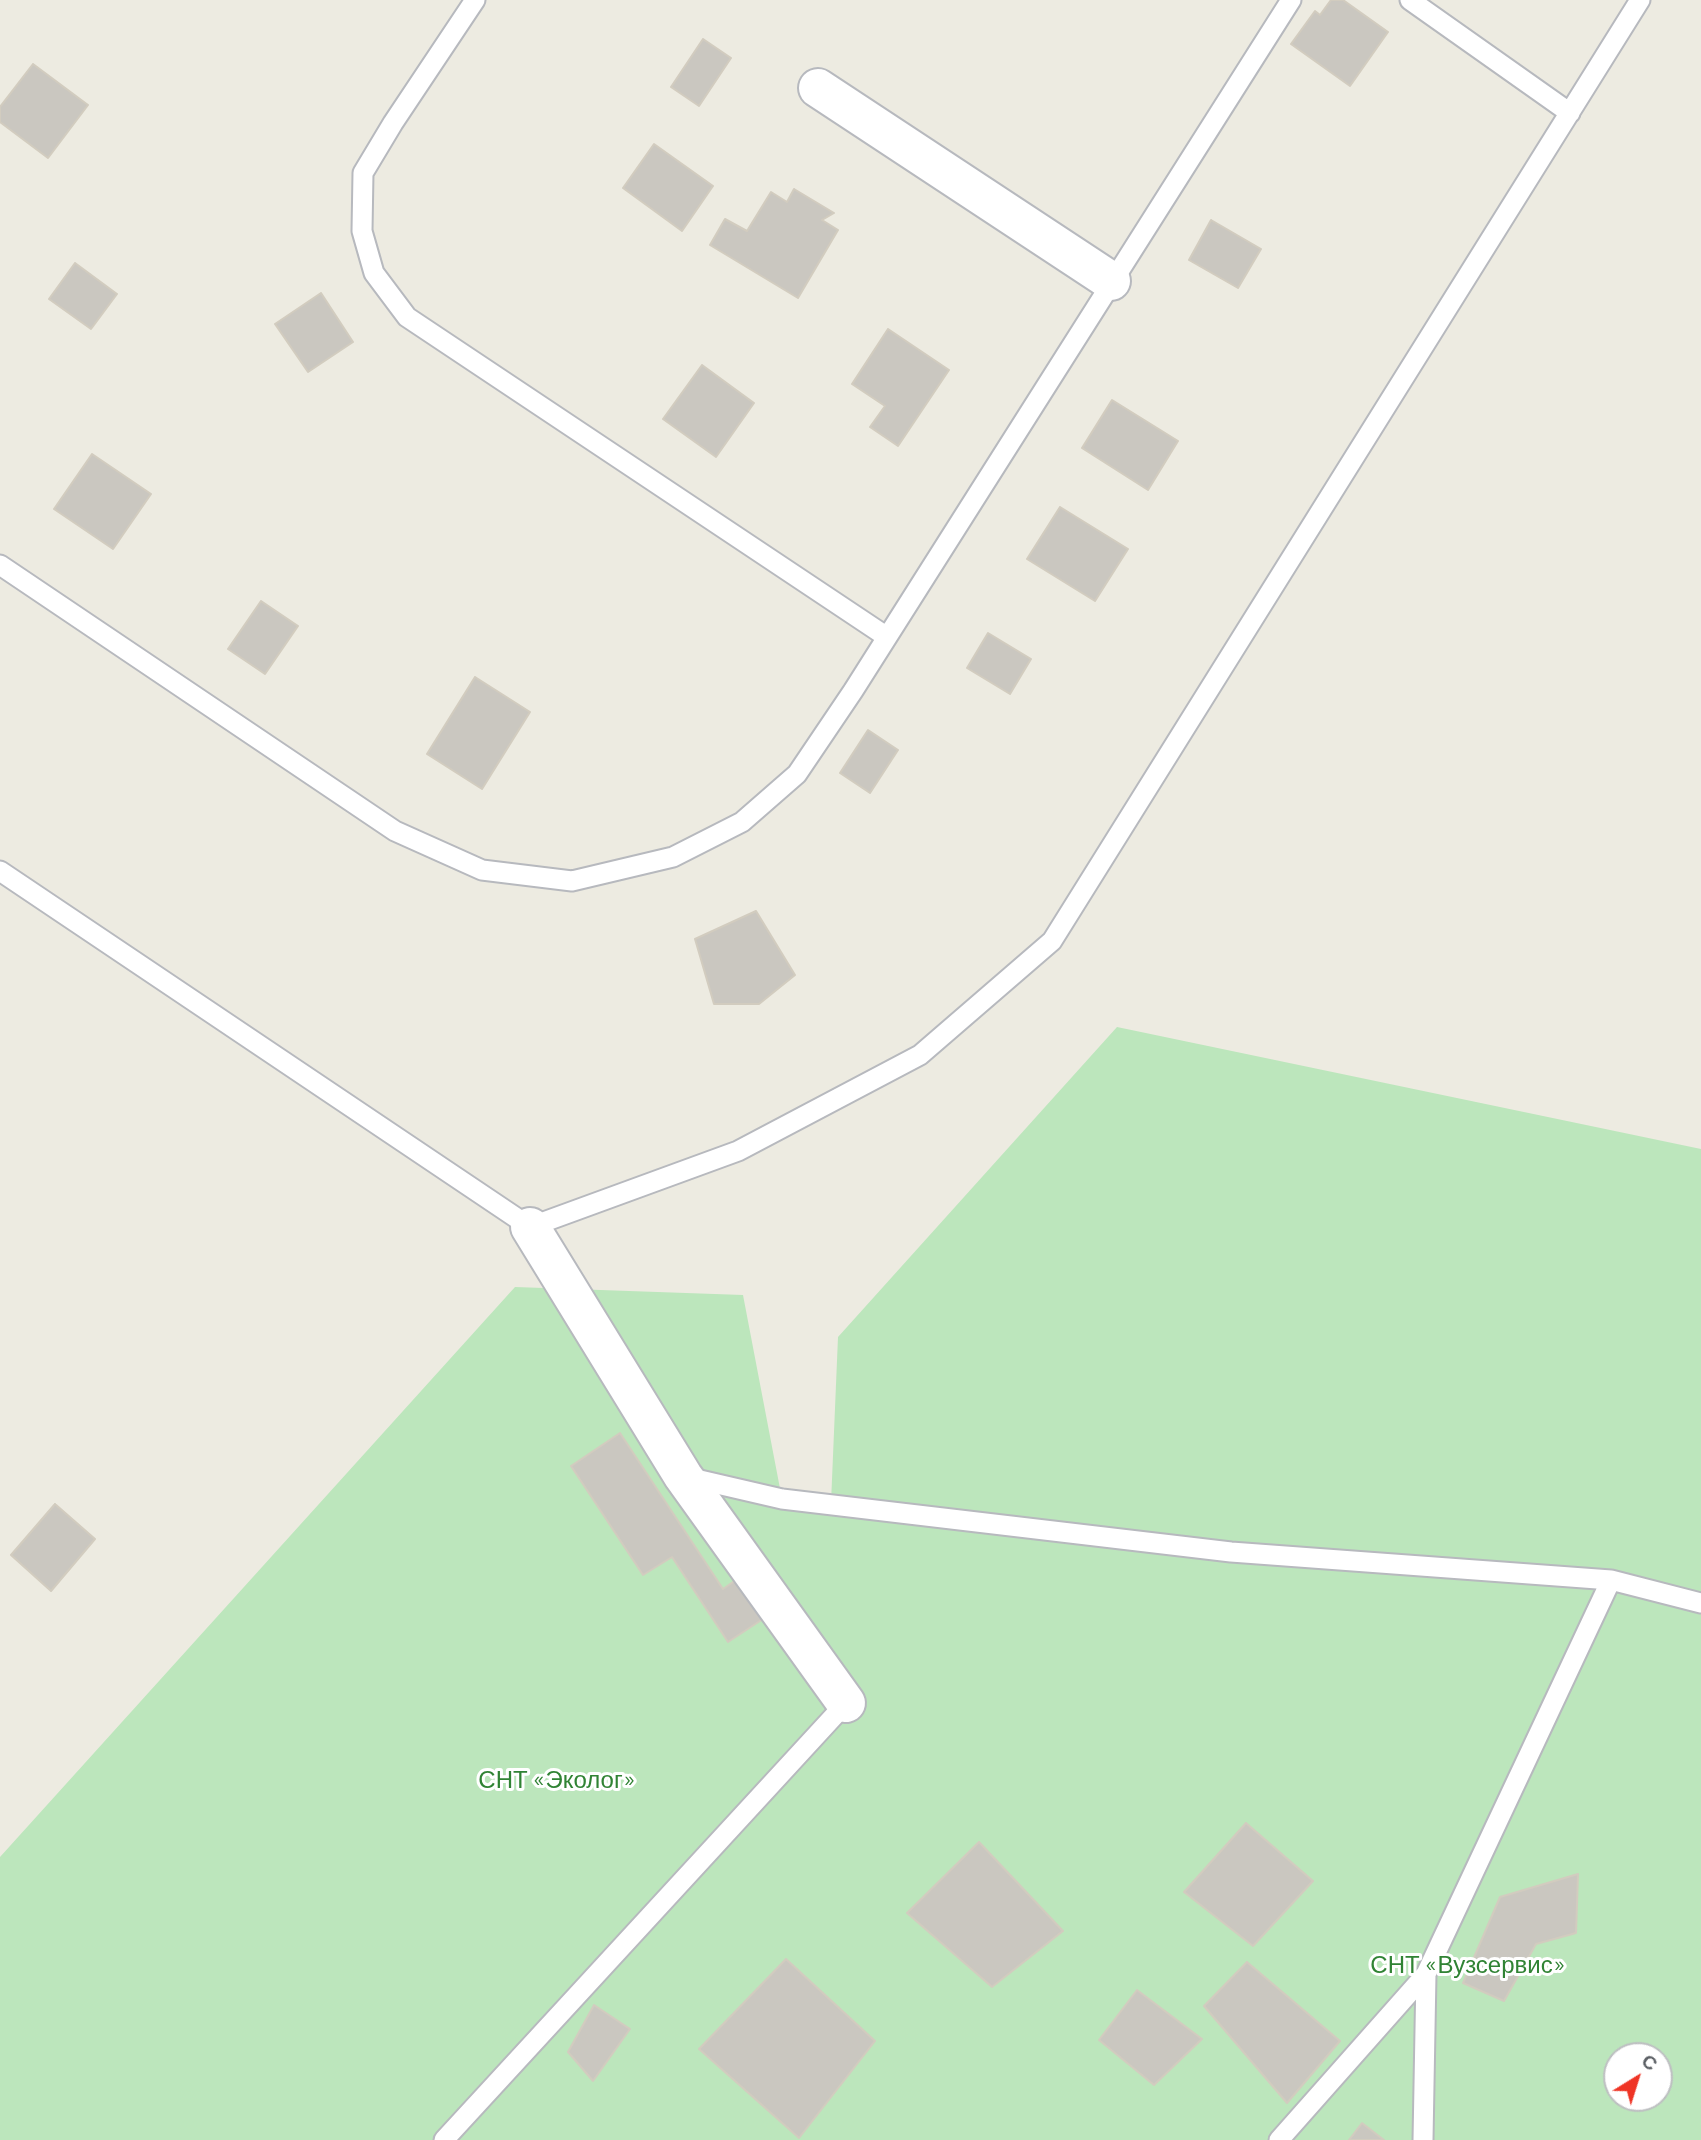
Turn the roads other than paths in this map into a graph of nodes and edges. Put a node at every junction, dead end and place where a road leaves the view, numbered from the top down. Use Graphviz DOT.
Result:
graph roads {
  1 [pos="475,0"];
  2 [pos="1291,0"];
  3 [pos="1410,0"];
  4 [pos="1640,0"];
  5 [pos="818,88"];
  6 [pos="1570,113"];
  7 [pos="1111,281"];
  8 [pos="0,565"];
  9 [pos="887,637"];
  10 [pos="0,871"];
  11 [pos="530,1227"];
  12 [pos="683,1476"];
  13 [pos="1611,1580"];
  14 [pos="1701,1603"];
  15 [pos="846,1703"];
  16 [pos="1426,1974"];
  17 [pos="444,2140"];
  18 [pos="1279,2140"];
  19 [pos="1423,2140"];
  1 -- 9 [label="lane"];
  2 -- 7 [label="lane"];
  3 -- 6 [label="lane"];
  4 -- 6 [label="lane"];
  5 -- 7 [label="street"];
  6 -- 11 [label="lane"];
  7 -- 9 [label="lane"];
  8 -- 9 [label="lane"];
  10 -- 11 [label="lane"];
  11 -- 12 [label="street"];
  12 -- 13 [label="lane"];
  12 -- 15 [label="street"];
  13 -- 14 [label="lane"];
  13 -- 16 [label="lane"];
  15 -- 17 [label="lane"];
  16 -- 18 [label="lane"];
  16 -- 19 [label="lane"];
}
